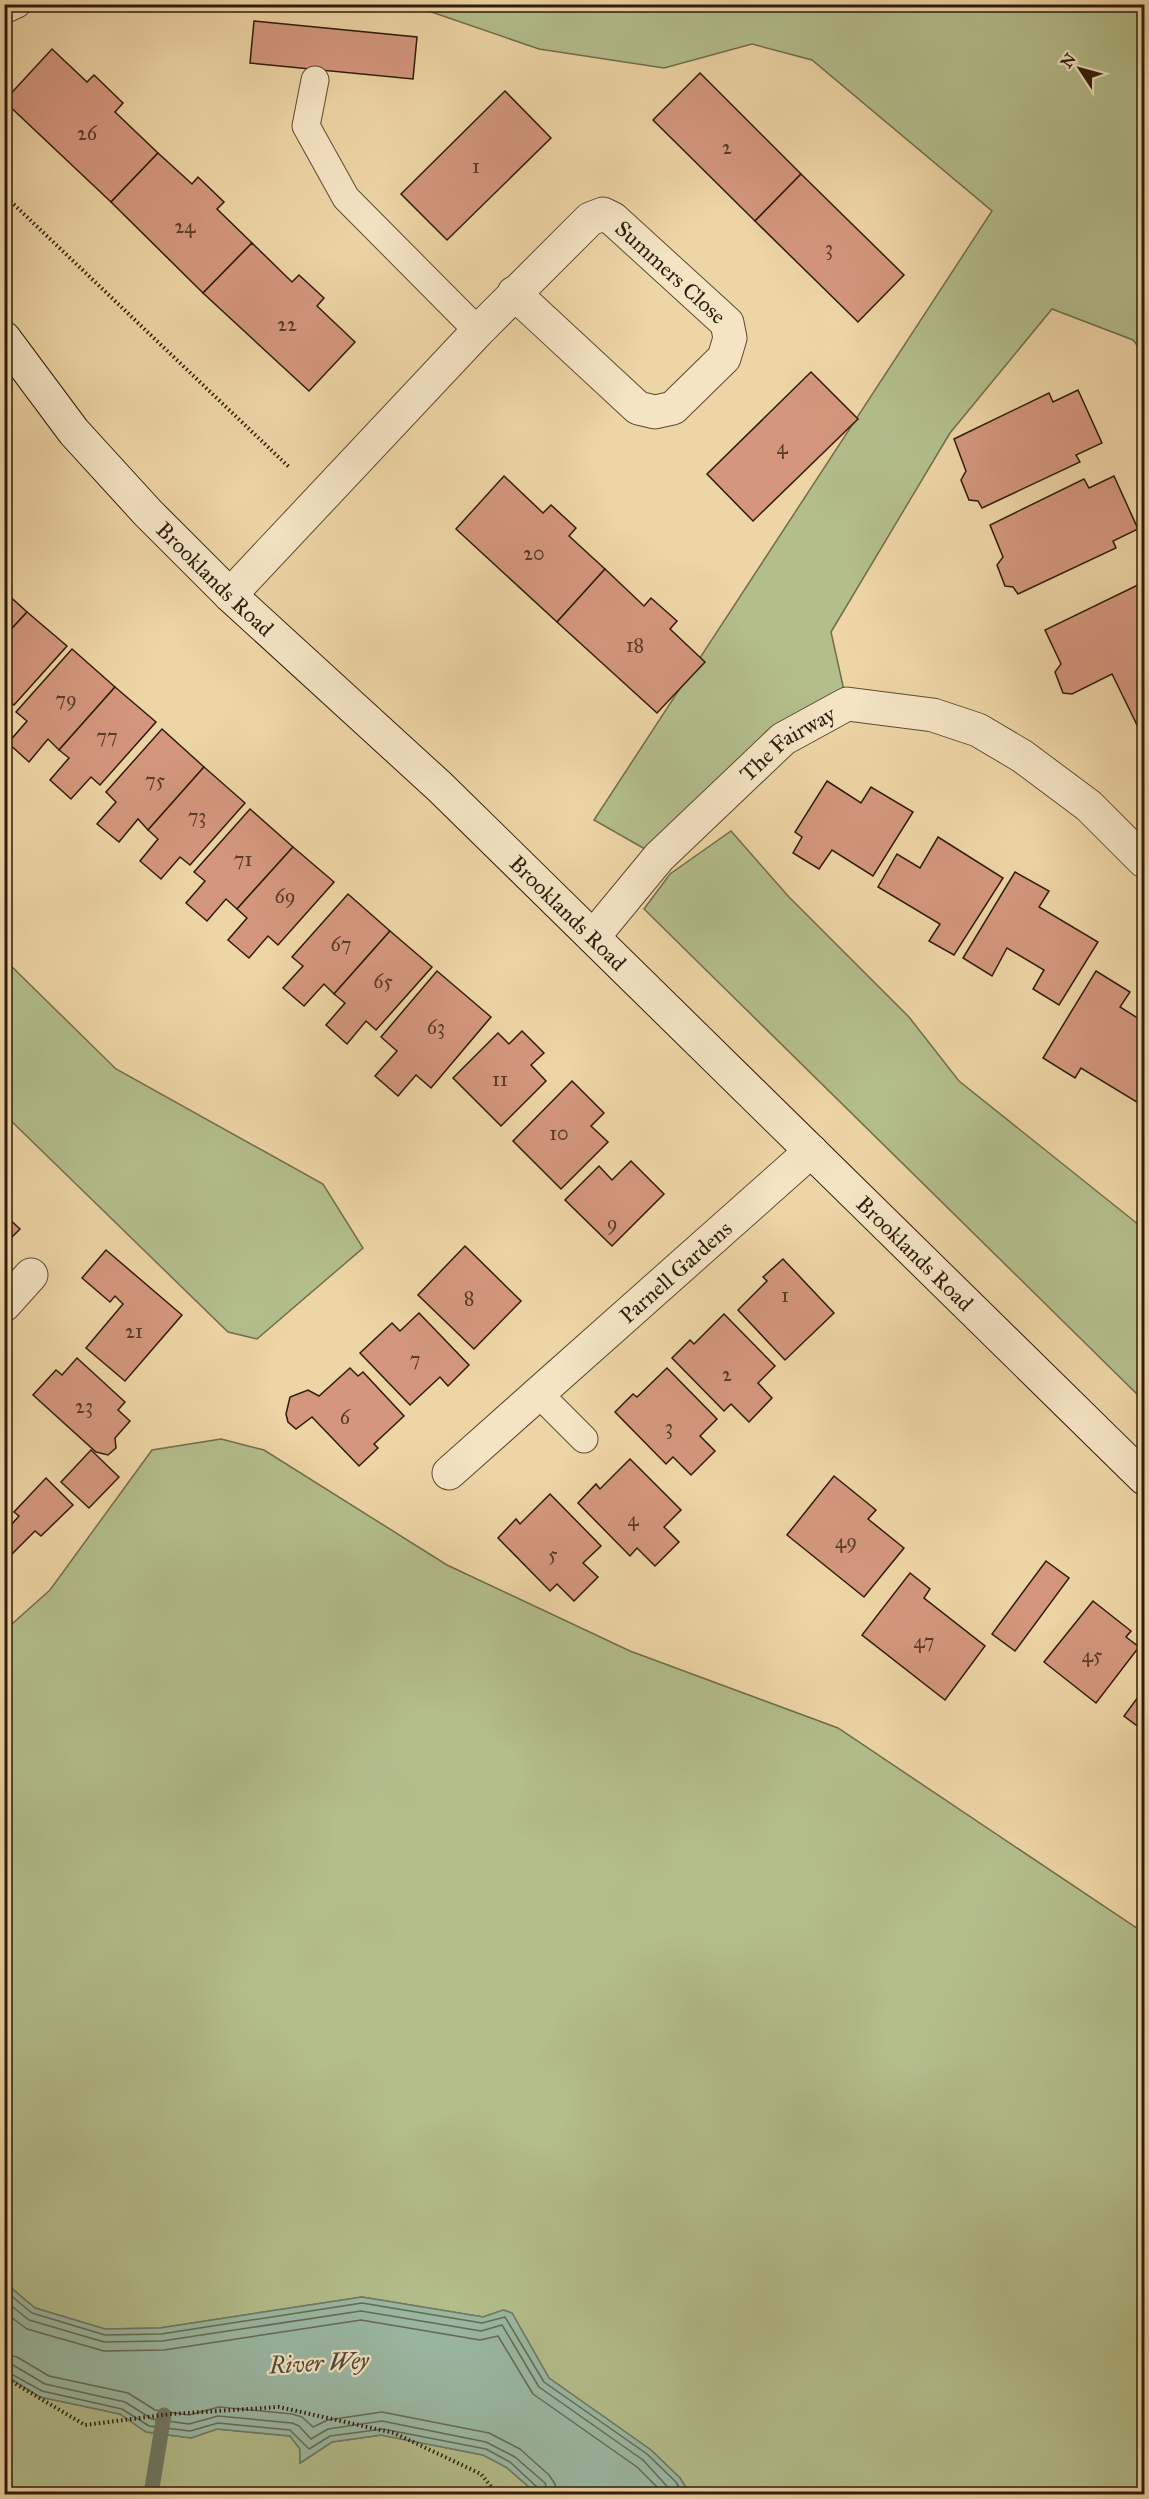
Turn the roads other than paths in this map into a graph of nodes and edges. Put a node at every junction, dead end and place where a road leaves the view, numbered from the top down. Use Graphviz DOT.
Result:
graph roads {
  1 [pos="17,4"];
  2 [pos="4,10"];
  3 [pos="315,80"];
  4 [pos="514,293"];
  5 [pos="478,331"];
  6 [pos="4,338"];
  7 [pos="230,595"];
  8 [pos="1144,861"];
  9 [pos="593,937"];
  10 [pos="811,1151"];
  11 [pos="31,1275"];
  12 [pos="4,1305"];
  13 [pos="538,1393"];
  14 [pos="584,1439"];
  15 [pos="449,1473"];
  16 [pos="1144,1478"];
  1 -- 2 [label="lane"];
  3 -- 5 [label="lane"];
  4 -- 4 [label="street, Summers Close"];
  4 -- 5 [label="street, Summers Close"];
  5 -- 7 [label="street, Summers Close"];
  6 -- 7 [label="street, Brooklands Road"];
  7 -- 9 [label="street, Brooklands Road"];
  8 -- 9 [label="street, The Fairway"];
  9 -- 10 [label="street, Brooklands Road"];
  10 -- 13 [label="street, Parnell Gardens"];
  10 -- 16 [label="street, Brooklands Road"];
  11 -- 12 [label="street"];
  13 -- 14 [label="lane"];
  13 -- 15 [label="street, Parnell Gardens"];
}
